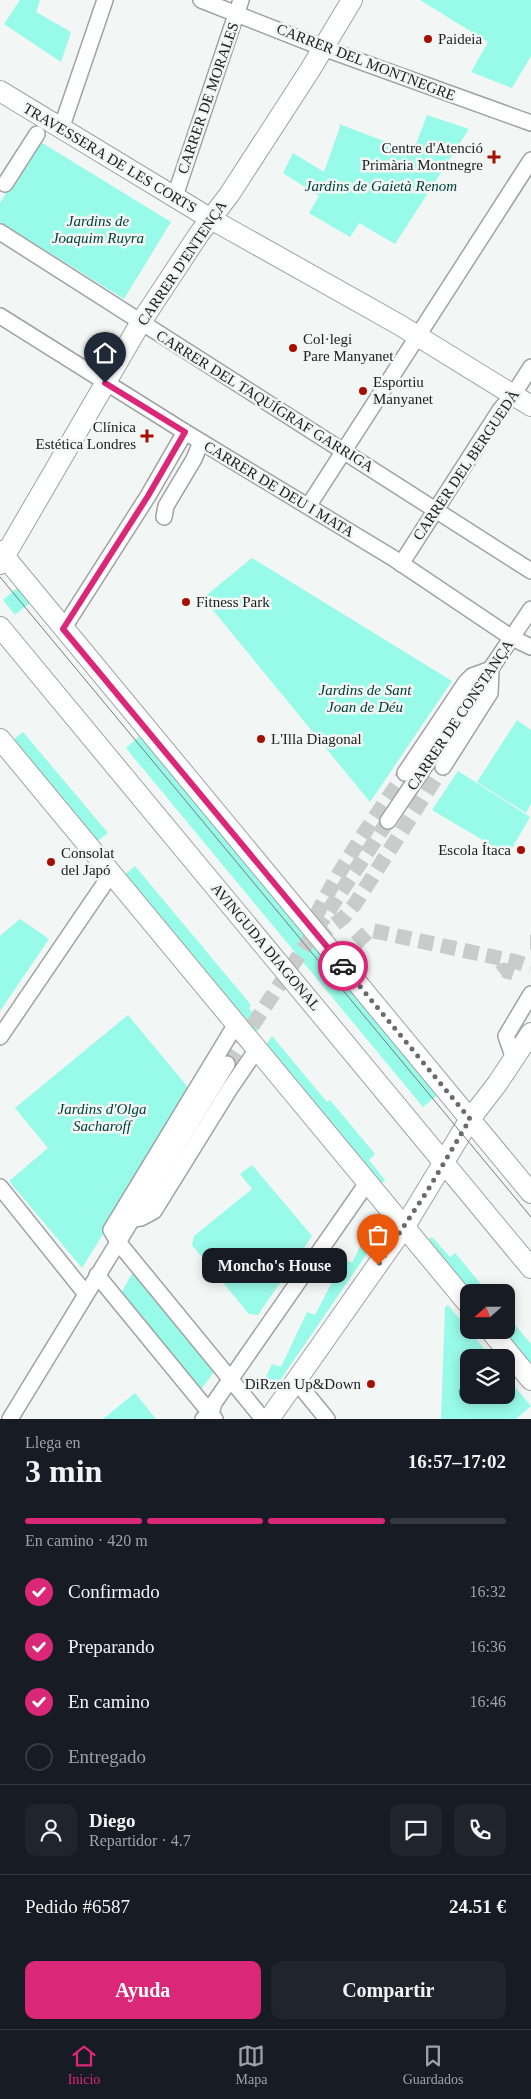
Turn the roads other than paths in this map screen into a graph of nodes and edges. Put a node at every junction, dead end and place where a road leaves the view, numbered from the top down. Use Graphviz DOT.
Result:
graph roads {
  1 [pos="105,0"];
  2 [pos="201,0"];
  3 [pos="352,0"];
  4 [pos="239,6"];
  5 [pos="323,48"];
  6 [pos="0,91"];
  7 [pos="531,124"];
  8 [pos="61,129"];
  9 [pos="37,134"];
  10 [pos="531,160"];
  11 [pos="2,188"];
  12 [pos="175,196"];
  13 [pos="211,219"];
  14 [pos="0,232"];
  15 [pos="0,316"];
  16 [pos="141,322"];
  17 [pos="417,336"];
  18 [pos="531,367"];
  19 [pos="105,383"];
  20 [pos="513,395"];
  21 [pos="531,406"];
  22 [pos="185,432"];
  23 [pos="201,442"];
  24 [pos="343,450"];
  25 [pos="309,505"];
  26 [pos="435,510"];
  27 [pos="164,517"];
  28 [pos="1,557"];
  29 [pos="401,564"];
  30 [pos="531,571"];
  31 [pos="531,609"];
  32 [pos="0,627"];
  33 [pos="63,629"];
  34 [pos="512,638"];
  35 [pos="531,647"];
  36 [pos="491,669"];
  37 [pos="0,739"];
  38 [pos="443,768"];
  39 [pos="405,774"];
  40 [pos="388,821"];
  41 [pos="111,874"];
  42 [pos="531,994"];
  43 [pos="233,1029"];
  44 [pos="0,1037"];
  45 [pos="525,1046"];
  46 [pos="256,1049"];
  47 [pos="227,1064"];
  48 [pos="470,1119"];
  49 [pos="444,1163"];
  50 [pos="367,1182"];
  51 [pos="0,1187"];
  52 [pos="531,1193"];
  53 [pos="132,1219"];
  54 [pos="405,1226"];
  55 [pos="115,1236"];
  56 [pos="531,1268"];
  57 [pos="97,1275"];
  58 [pos="86,1294"];
  59 [pos="460,1294"];
  60 [pos="497,1339"];
  61 [pos="231,1379"];
  62 [pos="531,1380"];
  63 [pos="296,1381"];
  64 [pos="210,1417"];
  65 [pos="10,1419"];
  66 [pos="263,1419"];
  67 [pos="270,1419"];
  68 [pos="327,1419"];
  1 -- 8 [label="street"];
  2 -- 4 [label="street, CARRER DEL MONTNEGRE"];
  3 -- 5 [label="main road, CARRER D'ENTENÇA"];
  4 -- 5 [label="street, CARRER DEL MONTNEGRE"];
  4 -- 12 [label="street, CARRER DE MORALES"];
  5 -- 7 [label="street, CARRER DEL MONTNEGRE"];
  5 -- 13 [label="main road, CARRER D'ENTENÇA"];
  6 -- 8 [label="main road, TRAVESSERA DE LES CORTS"];
  8 -- 12 [label="main road, TRAVESSERA DE LES CORTS"];
  9 -- 11 [label="street"];
  10 -- 17 [label="street"];
  12 -- 13 [label="main road, TRAVESSERA DE LES CORTS"];
  13 -- 16 [label="main road, CARRER D'ENTENÇA"];
  13 -- 17 [label="main road, TRAVESSERA DE LES CORTS"];
  14 -- 16 [label="street, CARRER DEL TAQUÍGRAF GARRIGA"];
  15 -- 19 [label="street, CARRER DE DEU I MATA"];
  16 -- 19 [label="main road, CARRER D'ENTENÇA"];
  16 -- 24 [label="street, CARRER DEL TAQUÍGRAF GARRIGA"];
  17 -- 20 [label="main road, TRAVESSERA DE LES CORTS"];
  17 -- 24 [label="street"];
  18 -- 20 [label="street, CARRER DEL BERGUEDÀ"];
  19 -- 22 [label="street, CARRER DE DEU I MATA"];
  19 -- 28 [label="main road, CARRER D'ENTENÇA"];
  20 -- 21 [label="main road, TRAVESSERA DE LES CORTS"];
  20 -- 26 [label="street, CARRER DEL BERGUEDÀ"];
  22 -- 23 [label="street, CARRER DE DEU I MATA"];
  22 -- 33 [label="street"];
  23 -- 25 [label="street, CARRER DE DEU I MATA"];
  23 -- 27 [label="street"];
  24 -- 25 [label="street"];
  24 -- 26 [label="street, CARRER DEL TAQUÍGRAF GARRIGA"];
  25 -- 29 [label="street, CARRER DE DEU I MATA"];
  26 -- 29 [label="street, CARRER DEL BERGUEDÀ"];
  26 -- 30 [label="street, CARRER DEL TAQUÍGRAF GARRIGA"];
  28 -- 33 [label="main road"];
  29 -- 34 [label="street, CARRER DE DEU I MATA"];
  31 -- 34 [label="street, CARRER DE CONSTANÇA"];
  32 -- 49 [label="main road, AVINGUDA DIAGONAL"];
  33 -- 48 [label="main road"];
  34 -- 35 [label="street, CARRER DE DEU I MATA"];
  34 -- 36 [label="street, CARRER DE CONSTANÇA"];
  36 -- 38 [label="street"];
  36 -- 39 [label="street"];
  36 -- 40 [label="street, CARRER DE CONSTANÇA"];
  37 -- 41 [label="main road"];
  41 -- 43 [label="main road"];
  41 -- 44 [label="street"];
  42 -- 45 [label="street"];
  43 -- 46 [label="main road"];
  43 -- 55 [label="street"];
  45 -- 48 [label="main road"];
  46 -- 50 [label="main road"];
  46 -- 53 [label="street"];
  47 -- 53 [label="street"];
  48 -- 49 [label="main road"];
  48 -- 52 [label="main road"];
  49 -- 54 [label="main road"];
  49 -- 56 [label="main road, AVINGUDA DIAGONAL"];
  50 -- 54 [label="main road"];
  50 -- 61 [label="street"];
  51 -- 58 [label="street"];
  53 -- 55 [label="street"];
  54 -- 59 [label="main road"];
  54 -- 63 [label="main road"];
  55 -- 57 [label="street"];
  55 -- 61 [label="street"];
  57 -- 58 [label="street"];
  57 -- 64 [label="street"];
  58 -- 65 [label="street"];
  60 -- 62 [label="main road"];
  61 -- 64 [label="street"];
  61 -- 66 [label="street"];
  63 -- 67 [label="main road"];
  63 -- 68 [label="street"];
}
